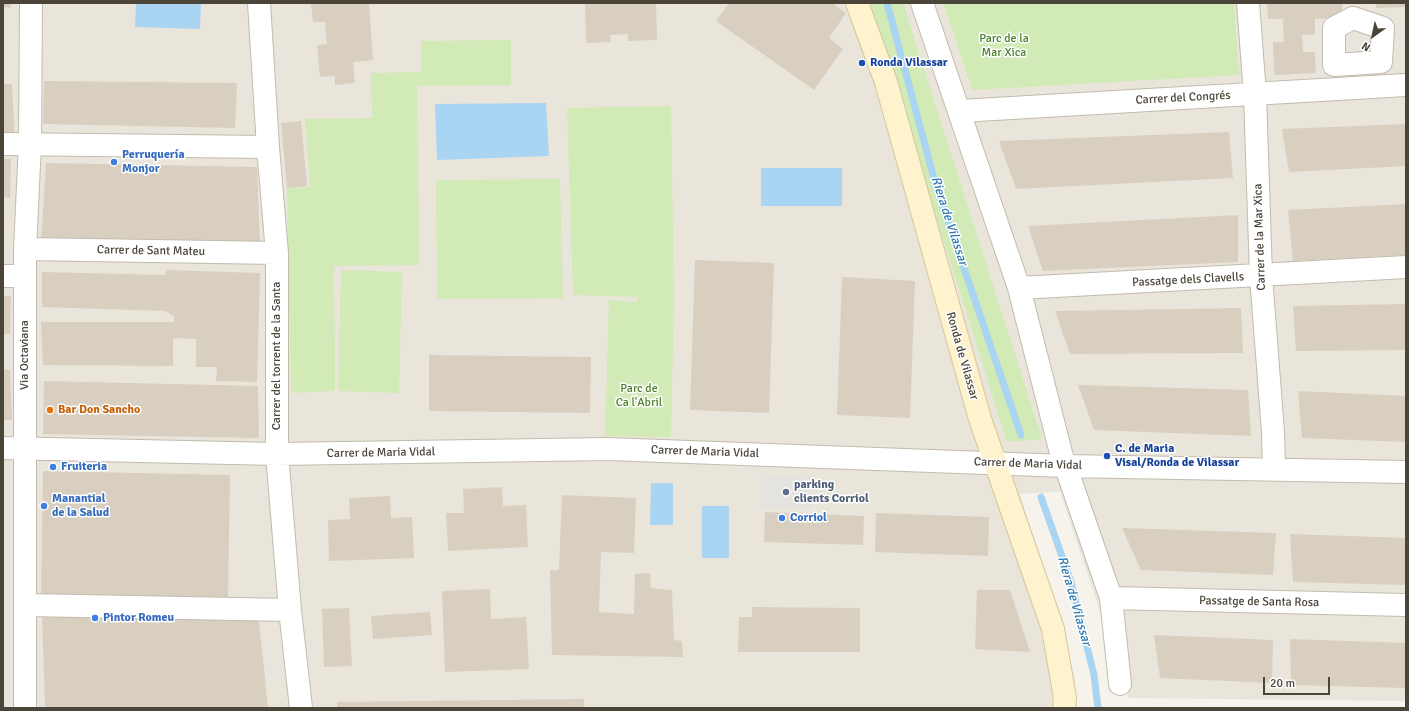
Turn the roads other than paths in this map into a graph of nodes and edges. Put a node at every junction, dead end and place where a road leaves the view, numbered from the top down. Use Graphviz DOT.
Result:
graph roads {
  1 [pos="31,3"];
  2 [pos="259,3"];
  3 [pos="857,3"];
  4 [pos="922,3"];
  5 [pos="1248,3"];
  6 [pos="1406,85"];
  7 [pos="1255,94"];
  8 [pos="960,112"];
  9 [pos="3,144"];
  10 [pos="30,144"];
  11 [pos="268,147"];
  12 [pos="25,249"];
  13 [pos="277,253"];
  14 [pos="1406,267"];
  15 [pos="3,276"];
  16 [pos="25,276"];
  17 [pos="1261,276"];
  18 [pos="1018,288"];
  19 [pos="3,448"];
  20 [pos="25,448"];
  21 [pos="277,454"];
  22 [pos="994,463"];
  23 [pos="1066,466"];
  24 [pos="1274,470"];
  25 [pos="1406,472"];
  26 [pos="1111,598"];
  27 [pos="26,605"];
  28 [pos="1406,605"];
  29 [pos="290,610"];
  30 [pos="1120,684"];
  31 [pos="25,708"];
  32 [pos="301,708"];
  33 [pos="1064,708"];
  1 -- 10 [label="street, Via Octaviana"];
  2 -- 11 [label="street, Carrer del torrent de la Santa"];
  3 -- 22 [label="street, Ronda de Vilassar"];
  4 -- 8 [label="street"];
  5 -- 7 [label="street, Carrer de la Mar Xica"];
  6 -- 7 [label="street, Carrer del Congrés"];
  7 -- 8 [label="street, Carrer del Congrés"];
  7 -- 17 [label="street, Carrer de la Mar Xica"];
  8 -- 18 [label="street"];
  9 -- 10 [label="street"];
  10 -- 11 [label="street"];
  10 -- 12 [label="street, Via Octaviana"];
  11 -- 13 [label="street, Carrer del torrent de la Santa"];
  12 -- 13 [label="street, Carrer de Sant Mateu"];
  12 -- 16 [label="street, Via Octaviana"];
  13 -- 21 [label="street, Carrer del torrent de la Santa"];
  14 -- 17 [label="street, Passatge dels Clavells"];
  15 -- 16 [label="street"];
  16 -- 20 [label="street, Via Octaviana"];
  17 -- 18 [label="street, Passatge dels Clavells"];
  17 -- 24 [label="street, Carrer de la Mar Xica"];
  18 -- 23 [label="street"];
  19 -- 20 [label="street, Carrer de Maria Vidal"];
  20 -- 21 [label="street, Carrer de Maria Vidal"];
  20 -- 27 [label="street, Via Octaviana"];
  21 -- 22 [label="street, Carrer de Maria Vidal"];
  21 -- 29 [label="street, Carrer del torrent de la Santa"];
  22 -- 23 [label="street, Carrer de Maria Vidal"];
  22 -- 33 [label="street, Ronda de Vilassar"];
  23 -- 24 [label="street, Carrer de Maria Vidal"];
  23 -- 26 [label="street"];
  24 -- 25 [label="street, Carrer de Maria Vidal"];
  26 -- 28 [label="street, Passatge de Santa Rosa"];
  26 -- 30 [label="street"];
  27 -- 29 [label="street"];
  27 -- 31 [label="street, Via Octaviana"];
  29 -- 32 [label="street, Carrer del torrent de la Santa"];
}
